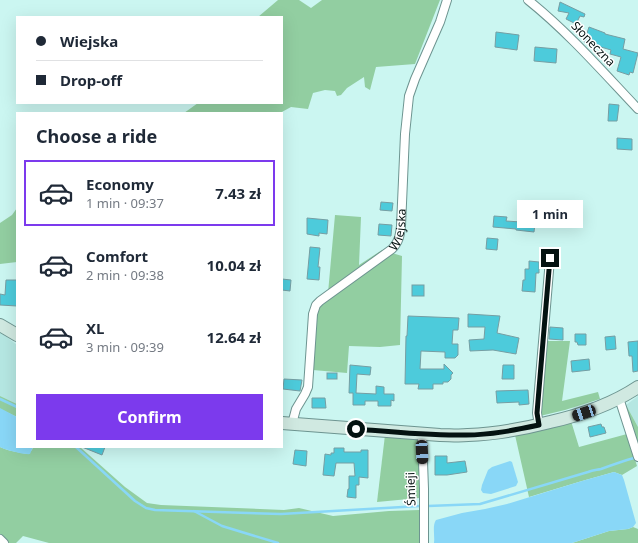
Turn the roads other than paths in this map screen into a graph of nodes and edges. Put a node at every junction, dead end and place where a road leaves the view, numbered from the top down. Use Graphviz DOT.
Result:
graph roads {
  1 [pos="447,0"];
  2 [pos="528,0"];
  3 [pos="638,109"];
  4 [pos="550,258"];
  5 [pos="0,325"];
  6 [pos="16,334"];
  7 [pos="638,387"];
  8 [pos="619,398"];
  9 [pos="287,423"];
  10 [pos="539,425"];
  11 [pos="422,434"];
  12 [pos="638,457"];
  13 [pos="0,539"];
  14 [pos="4,543"];
  15 [pos="424,543"];
  1 -- 9 [label="street, Wiejska"];
  2 -- 3 [label="street, Słoneczna"];
  4 -- 10 [label="street"];
  5 -- 6 [label="street"];
  7 -- 8 [label="street, Wiejska"];
  8 -- 10 [label="street, Wiejska"];
  8 -- 12 [label="street"];
  9 -- 11 [label="street, Wiejska"];
  10 -- 11 [label="street, Wiejska"];
  11 -- 15 [label="street, Śmieji"];
  13 -- 14 [label="street"];
}
